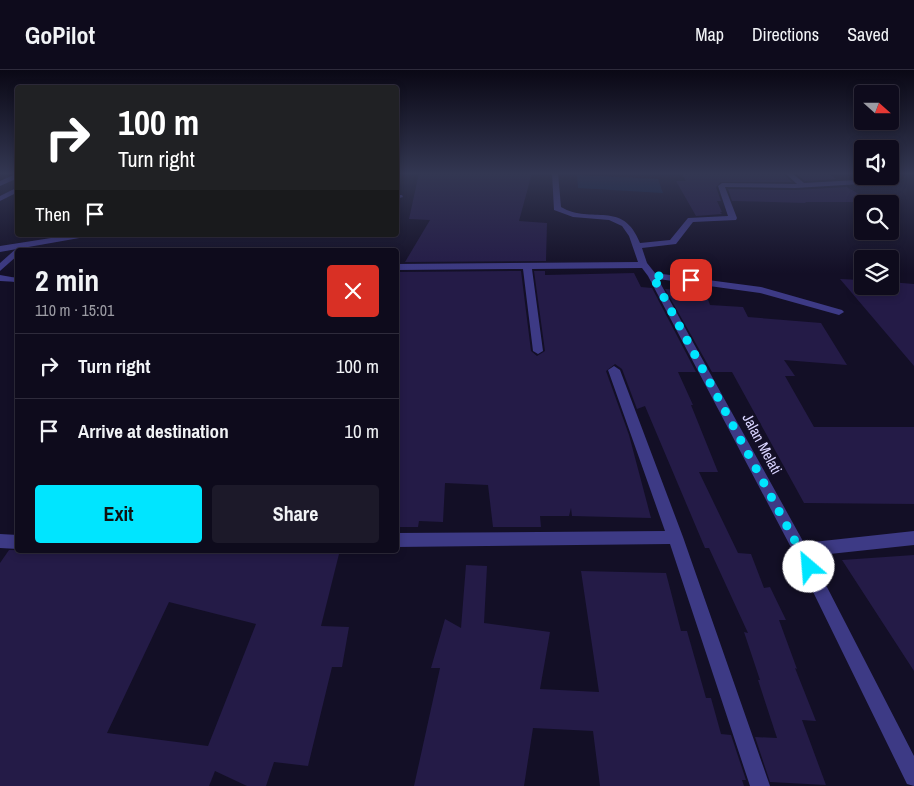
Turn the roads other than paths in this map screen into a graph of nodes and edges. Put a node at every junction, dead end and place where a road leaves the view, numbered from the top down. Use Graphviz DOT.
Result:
graph roads {
  1 [pos="558,206"];
  2 [pos="729,206"];
  3 [pos="75,237"];
  4 [pos="636,246"];
  5 [pos="15,248"];
  6 [pos="19,248"];
  7 [pos="0,249"];
  8 [pos="15,252"];
  9 [pos="527,266"];
  10 [pos="399,267"];
  11 [pos="0,268"];
  12 [pos="648,270"];
  13 [pos="0,278"];
  14 [pos="15,280"];
  15 [pos="839,312"];
  16 [pos="538,351"];
  17 [pos="614,370"];
  18 [pos="675,537"];
  19 [pos="914,538"];
  20 [pos="399,540"];
  21 [pos="0,541"];
  22 [pos="15,542"];
  23 [pos="800,550"];
  24 [pos="914,777"];
  25 [pos="760,786"];
  1 -- 4 [label="street, Jalan Melati"];
  2 -- 4 [label="street"];
  3 -- 6 [label="street"];
  4 -- 12 [label="street, Jalan Melati"];
  5 -- 7 [label="street"];
  8 -- 11 [label="street"];
  9 -- 10 [label="street"];
  9 -- 12 [label="street"];
  9 -- 16 [label="street"];
  12 -- 15 [label="street"];
  12 -- 23 [label="street, Jalan Melati"];
  13 -- 14 [label="street"];
  17 -- 18 [label="street"];
  18 -- 20 [label="street"];
  18 -- 25 [label="street"];
  19 -- 23 [label="street"];
  21 -- 22 [label="street"];
  23 -- 24 [label="street, Jalan Melati"];
}
